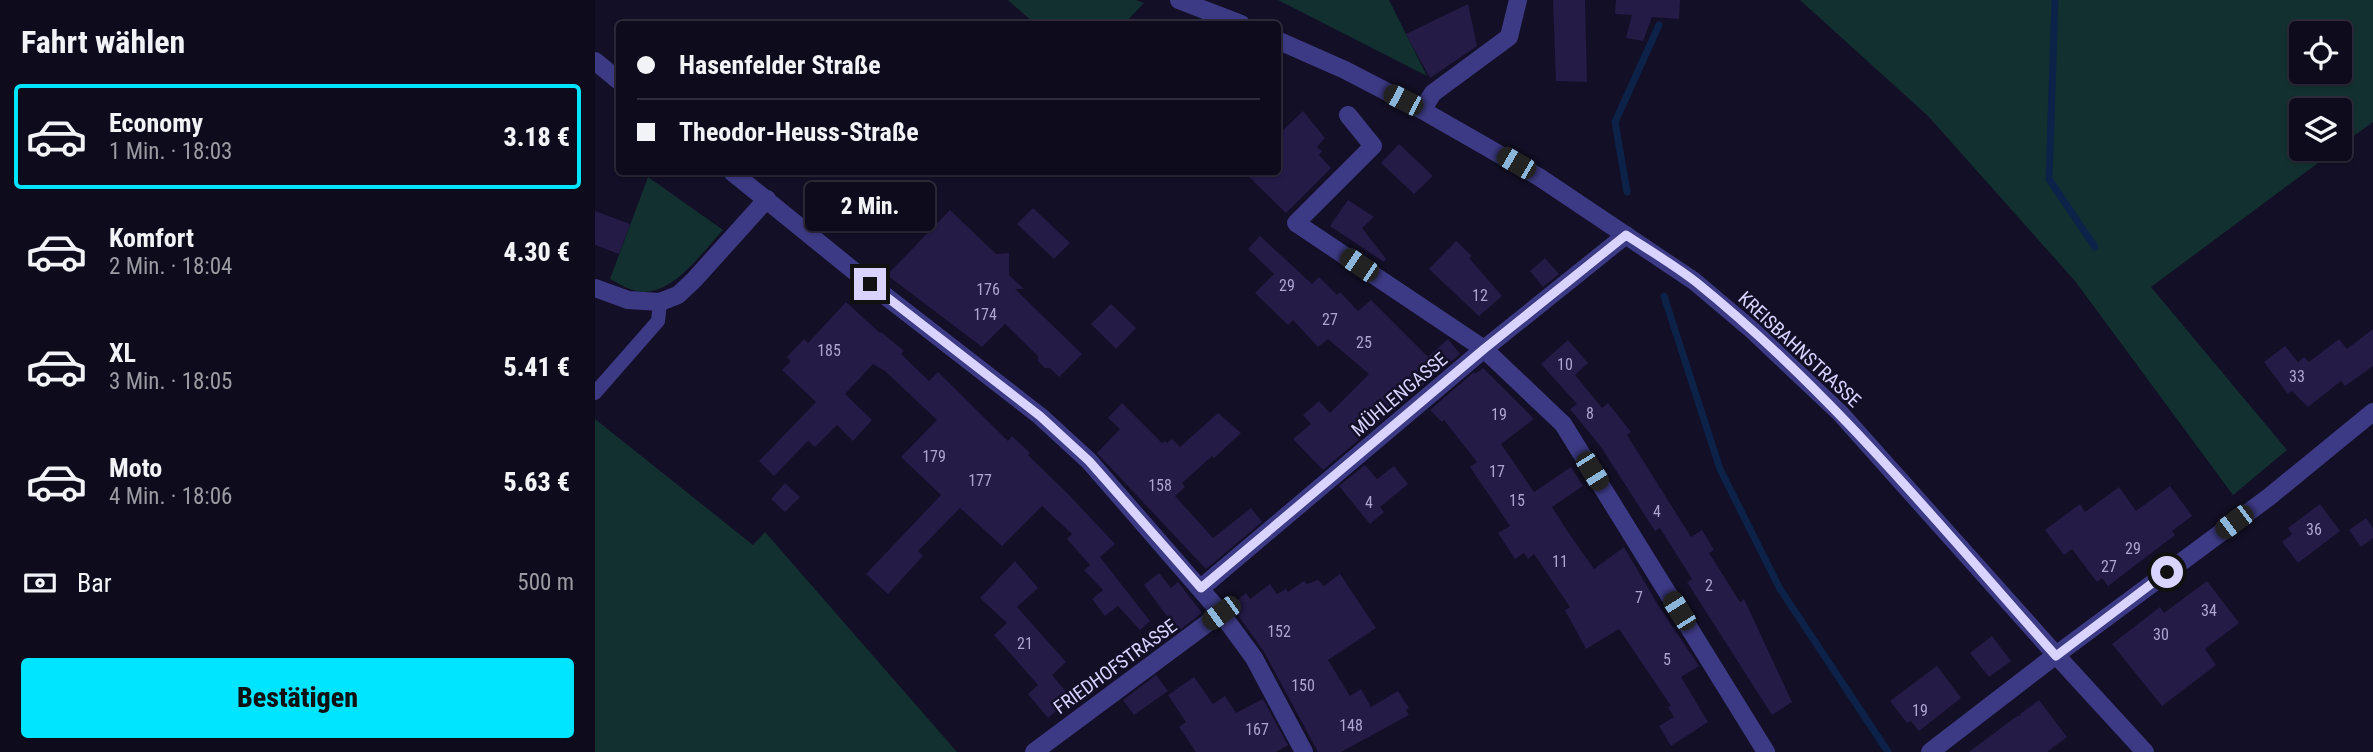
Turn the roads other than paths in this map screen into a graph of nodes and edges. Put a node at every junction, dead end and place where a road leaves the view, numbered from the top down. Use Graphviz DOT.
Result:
graph roads {
  1 [pos="1178,0"];
  2 [pos="1518,0"];
  3 [pos="1233,21"];
  4 [pos="1281,42"];
  5 [pos="595,61"];
  6 [pos="616,78"];
  7 [pos="1422,110"];
  8 [pos="1348,116"];
  9 [pos="736,175"];
  10 [pos="767,199"];
  11 [pos="1626,235"];
  12 [pos="595,288"];
  13 [pos="660,302"];
  14 [pos="1484,349"];
  15 [pos="595,393"];
  16 [pos="2373,412"];
  17 [pos="1201,588"];
  18 [pos="1221,613"];
  19 [pos="2056,656"];
  20 [pos="1034,752"];
  21 [pos="1304,752"];
  22 [pos="1766,752"];
  23 [pos="1930,752"];
  24 [pos="2145,752"];
  1 -- 3 [label="street"];
  2 -- 7 [label="street"];
  4 -- 7 [label="street, KREISBAHNSTRASSE"];
  5 -- 6 [label="street"];
  7 -- 11 [label="street, KREISBAHNSTRASSE"];
  8 -- 14 [label="street"];
  9 -- 10 [label="street"];
  10 -- 13 [label="street"];
  10 -- 17 [label="street"];
  11 -- 14 [label="street, MÜHLENGASSE"];
  11 -- 19 [label="street, KREISBAHNSTRASSE"];
  12 -- 13 [label="street"];
  13 -- 15 [label="lane"];
  14 -- 17 [label="street, MÜHLENGASSE"];
  14 -- 22 [label="street"];
  16 -- 19 [label="street"];
  17 -- 18 [label="street"];
  18 -- 20 [label="street, FRIEDHOFSTRASSE"];
  18 -- 21 [label="street"];
  19 -- 23 [label="street"];
  19 -- 24 [label="street, KREISBAHNSTRASSE"];
}
